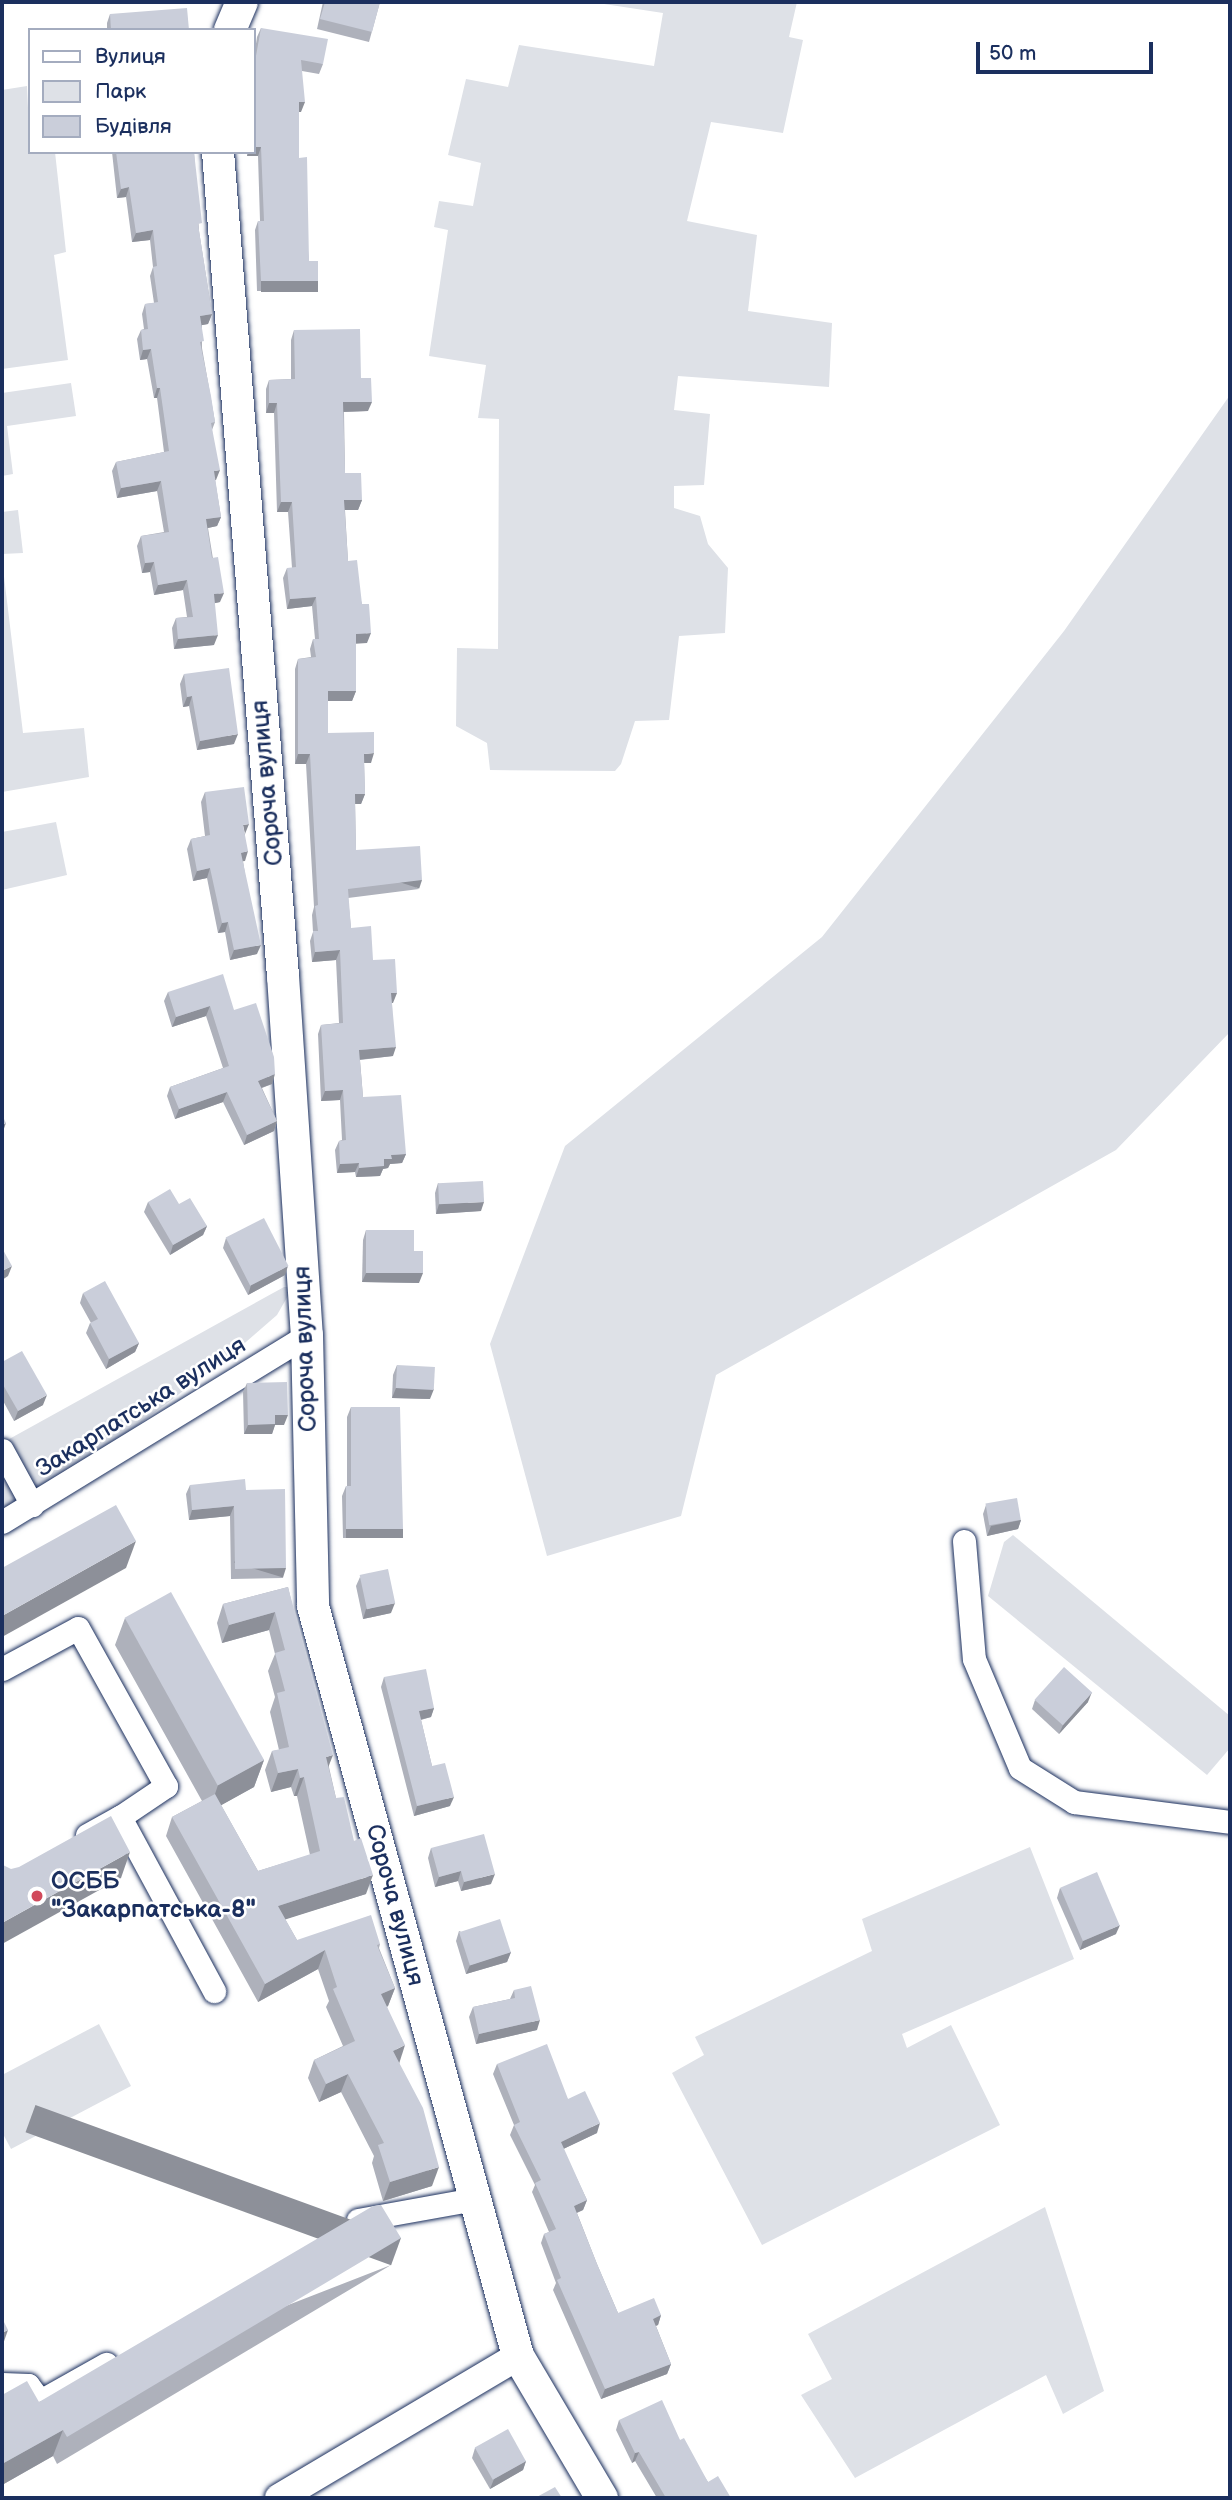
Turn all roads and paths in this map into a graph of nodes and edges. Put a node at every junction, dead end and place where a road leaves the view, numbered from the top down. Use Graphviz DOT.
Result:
graph roads {
  1 [pos="242,2"];
  2 [pos="231,28"];
  3 [pos="218,154"];
  4 [pos="307,1335"];
  5 [pos="2,1450"];
  6 [pos="33,1505"];
  7 [pos="2,1522"];
  8 [pos="964,1541"];
  9 [pos="2,1670"];
  10 [pos="120,1817"];
  11 [pos="1230,1822"];
  12 [pos="69,1845"];
  13 [pos="214,1991"];
  14 [pos="475,2199"];
  15 [pos="333,2233"];
  16 [pos="129,2350"];
  17 [pos="518,2356"];
  18 [pos="2,2384"];
  19 [pos="279,2498"];
  20 [pos="603,2498"];
  1 -- 2 [label="main road"];
  3 -- 4 [label="main road, Сороча вулиця"];
  4 -- 6 [label="street, Закарпатська вулиця"];
  4 -- 14 [label="main road, Сороча вулиця"];
  5 -- 6 [label="street"];
  6 -- 7 [label="street, Закарпатська вулиця"];
  8 -- 11 [label="street"];
  9 -- 10 [label="street"];
  10 -- 12 [label="street"];
  10 -- 13 [label="street"];
  14 -- 15 [label="street"];
  14 -- 17 [label="main road, Сороча вулиця"];
  16 -- 18 [label="street"];
  17 -- 19 [label="street"];
  17 -- 20 [label="main road, Сороча вулиця"];
}
